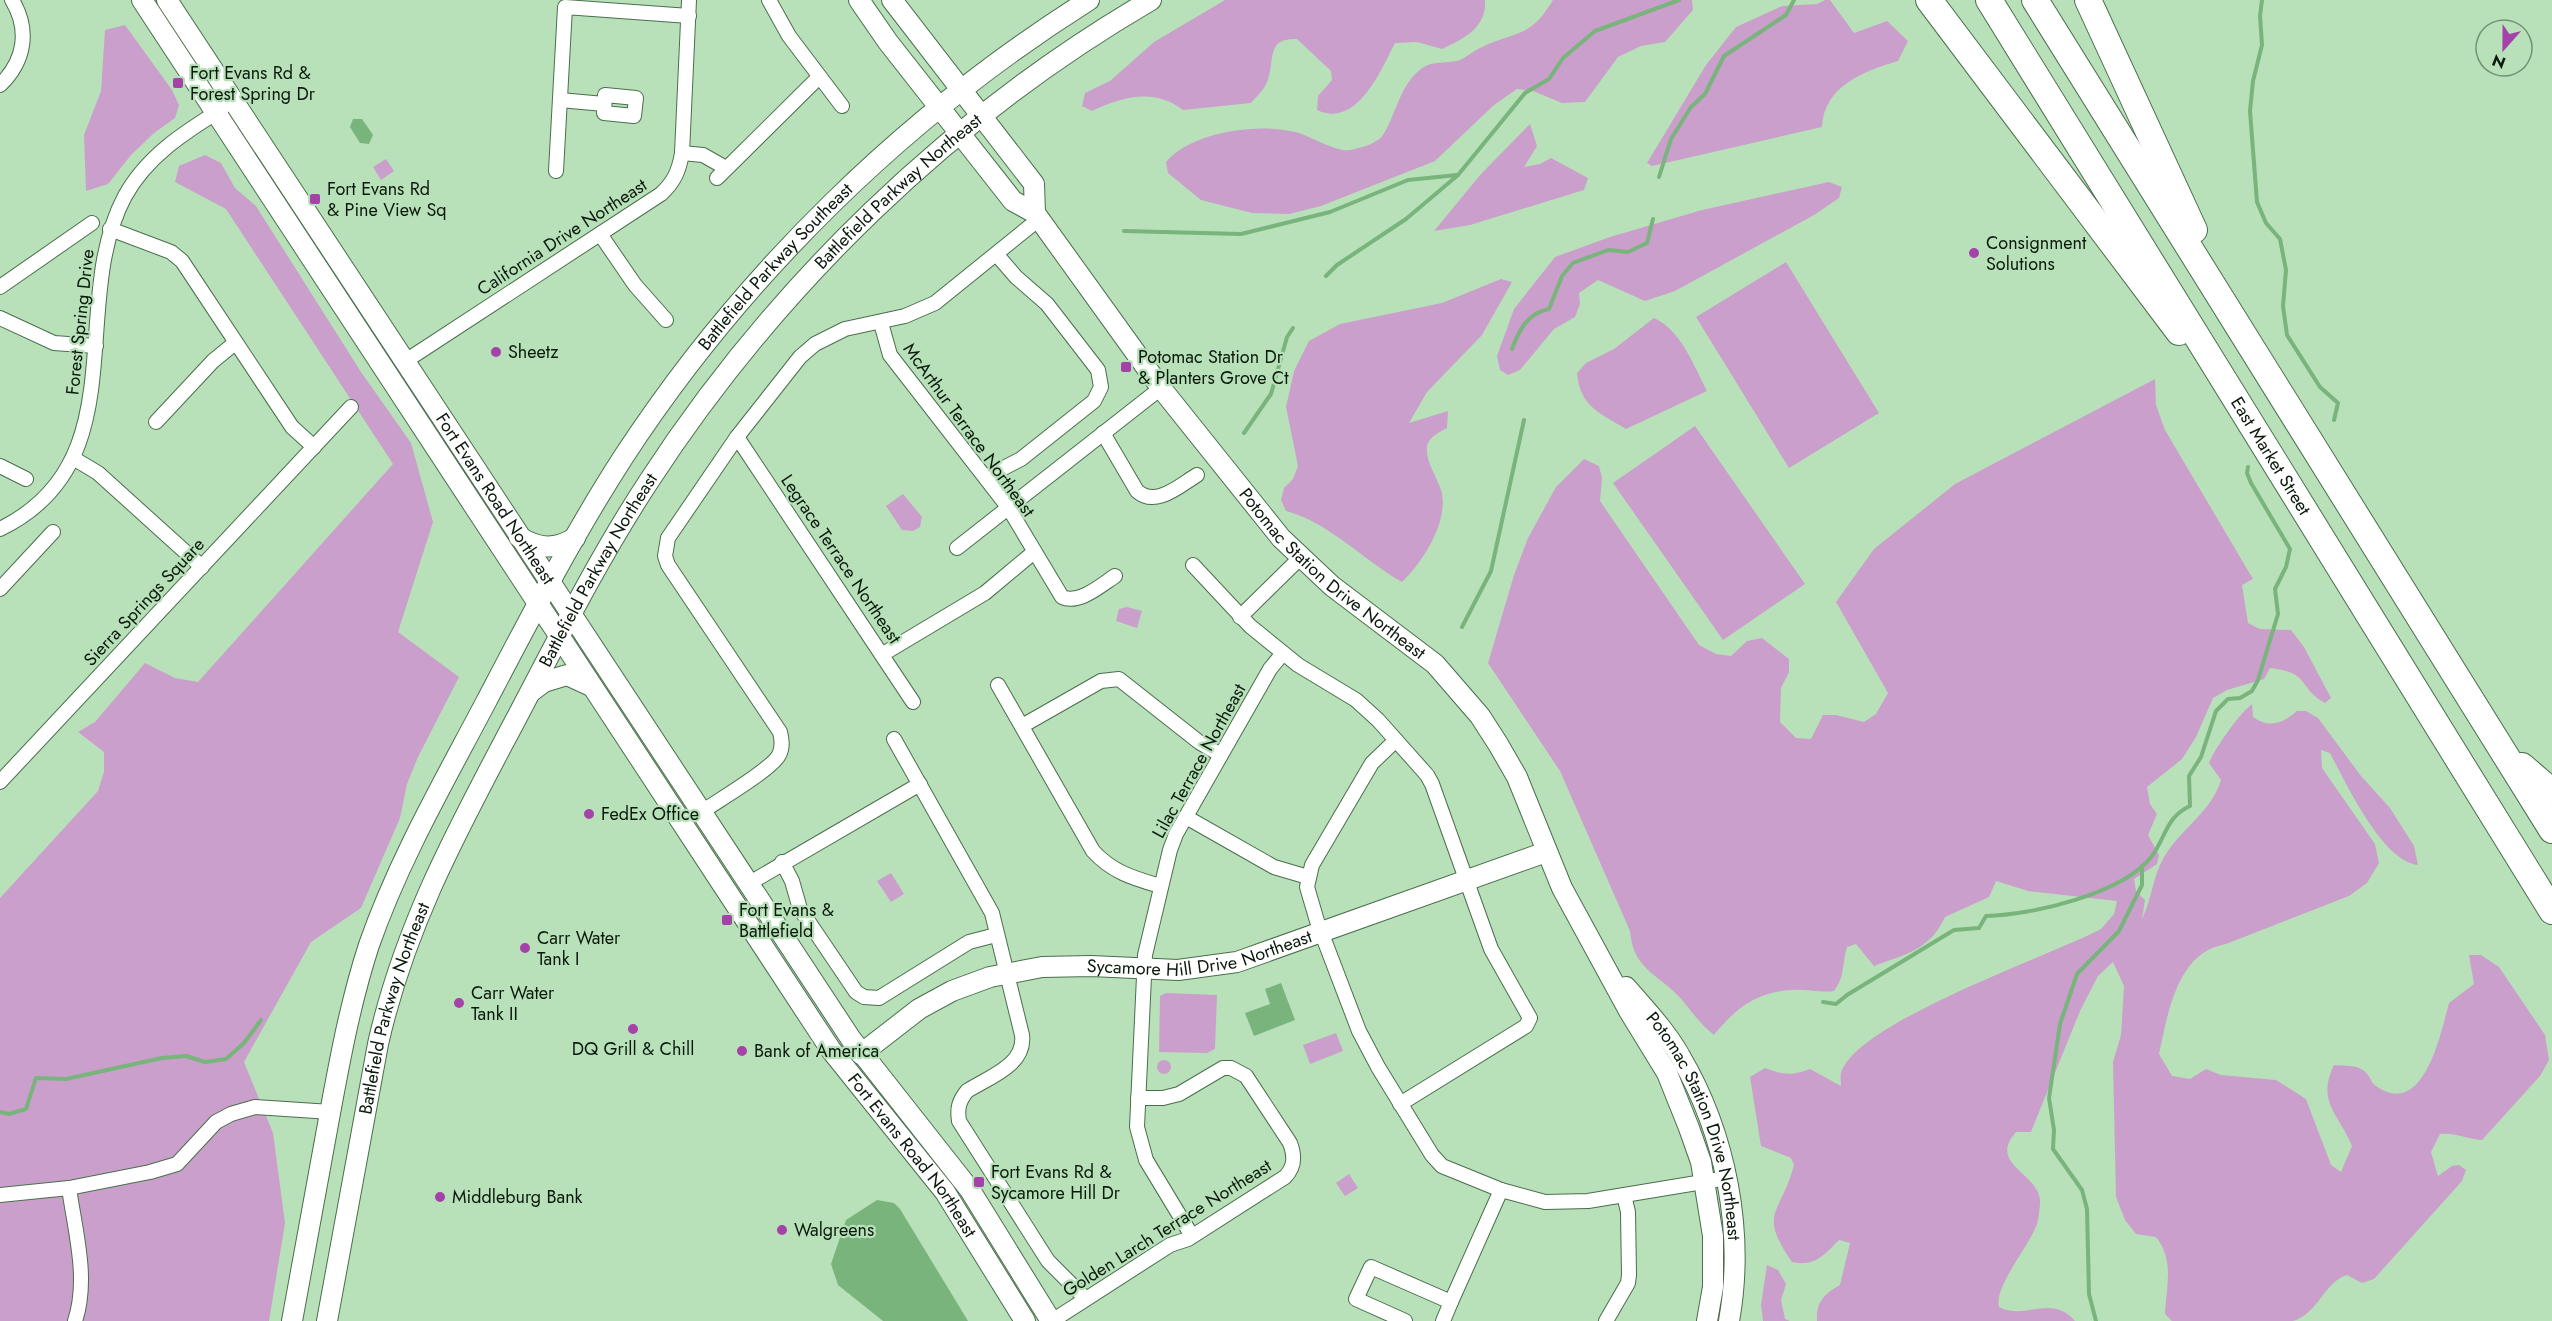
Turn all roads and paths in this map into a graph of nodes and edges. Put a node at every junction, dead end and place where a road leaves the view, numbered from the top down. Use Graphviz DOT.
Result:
graph roads {
  1 [pos="12,0"];
  2 [pos="142,0"];
  3 [pos="167,0"];
  4 [pos="689,0"];
  5 [pos="769,0"];
  6 [pos="859,0"];
  7 [pos="892,0"];
  8 [pos="1089,0"];
  9 [pos="1151,0"];
  10 [pos="1929,0"];
  11 [pos="1989,0"];
  12 [pos="2035,0"];
  13 [pos="2088,0"];
  14 [pos="688,16"];
  15 [pos="819,77"];
  16 [pos="0,85"];
  17 [pos="962,91"];
  18 [pos="560,100"];
  19 [pos="234,102"];
  20 [pos="604,104"];
  21 [pos="842,106"];
  22 [pos="941,107"];
  23 [pos="216,113"];
  24 [pos="981,115"];
  25 [pos="960,134"];
  26 [pos="682,153"];
  27 [pos="556,171"];
  28 [pos="1037,216"];
  29 [pos="92,223"];
  30 [pos="110,229"];
  31 [pos="600,234"];
  32 [pos="997,255"];
  33 [pos="324,279"];
  34 [pos="0,287"];
  35 [pos="0,318"];
  36 [pos="666,320"];
  37 [pos="881,322"];
  38 [pos="2241,334"];
  39 [pos="236,343"];
  40 [pos="96,346"];
  41 [pos="404,362"];
  42 [pos="1161,388"];
  43 [pos="351,407"];
  44 [pos="2246,414"];
  45 [pos="156,423"];
  46 [pos="1103,433"];
  47 [pos="737,437"];
  48 [pos="314,447"];
  49 [pos="73,458"];
  50 [pos="0,466"];
  51 [pos="1197,475"];
  52 [pos="986,477"];
  53 [pos="26,479"];
  54 [pos="1008,507"];
  55 [pos="0,529"];
  56 [pos="53,532"];
  57 [pos="519,537"];
  58 [pos="574,538"];
  59 [pos="957,548"];
  60 [pos="1034,552"];
  61 [pos="1300,558"];
  62 [pos="1193,565"];
  63 [pos="202,567"];
  64 [pos="1115,576"];
  65 [pos="550,582"];
  66 [pos="0,589"];
  67 [pos="538,603"];
  68 [pos="571,615"];
  69 [pos="1240,617"];
  70 [pos="559,635"];
  71 [pos="1283,653"];
  72 [pos="883,654"];
  73 [pos="998,685"];
  74 [pos="591,686"];
  75 [pos="530,693"];
  76 [pos="914,702"];
  77 [pos="1022,726"];
  78 [pos="894,739"];
  79 [pos="1396,740"];
  80 [pos="2496,741"];
  81 [pos="1221,755"];
  82 [pos="0,782"];
  83 [pos="920,784"];
  84 [pos="2552,792"];
  85 [pos="700,813"];
  86 [pos="1186,817"];
  87 [pos="2552,830"];
  88 [pos="1546,852"];
  89 [pos="782,862"];
  90 [pos="1308,877"];
  91 [pos="1467,881"];
  92 [pos="748,884"];
  93 [pos="1160,886"];
  94 [pos="2552,912"];
  95 [pos="1321,934"];
  96 [pos="996,935"];
  97 [pos="1597,953"];
  98 [pos="1144,969"];
  99 [pos="1005,974"];
  100 [pos="861,1054"];
  101 [pos="1138,1098"];
  102 [pos="1400,1104"];
  103 [pos="331,1112"];
  104 [pos="1727,1178"];
  105 [pos="1705,1181"];
  106 [pos="69,1188"];
  107 [pos="1501,1190"];
  108 [pos="0,1195"];
  109 [pos="1624,1195"];
  110 [pos="1192,1236"];
  111 [pos="1085,1298"];
  112 [pos="1451,1302"];
  113 [pos="75,1321"];
  114 [pos="292,1321"];
  115 [pos="327,1321"];
  116 [pos="1025,1321"];
  117 [pos="1052,1321"];
  118 [pos="1405,1321"];
  119 [pos="1443,1321"];
  120 [pos="1606,1321"];
  121 [pos="1707,1321"];
  122 [pos="1729,1321"];
  1 -- 16 [label="street"];
  2 -- 23 [label="main road, Fort Evans Road Northeast"];
  3 -- 19 [label="main road, Fort Evans Road Northeast"];
  4 -- 14 [label="street, California Drive Northeast"];
  5 -- 15 [label="street"];
  6 -- 22 [label="main road, Potomac Station Drive Northeast"];
  7 -- 17 [label="main road"];
  8 -- 17 [label="main road, Battlefield Parkway Southeast"];
  9 -- 24 [label="main road, Battlefield Parkway Northeast"];
  10 -- 44 [label="highway"];
  11 -- 44 [label="highway, East Market Street"];
  12 -- 38 [label="highway"];
  13 -- 38 [label="highway"];
  14 -- 18 [label="street"];
  14 -- 26 [label="street, California Drive Northeast"];
  15 -- 21 [label="street"];
  15 -- 26 [label="street"];
  17 -- 22 [label="main road, Battlefield Parkway Southeast"];
  17 -- 24 [label="main road"];
  18 -- 20 [label="street"];
  18 -- 27 [label="street"];
  19 -- 23 [label="street, Forest Spring Drive"];
  19 -- 41 [label="main road, Fort Evans Road Northeast"];
  22 -- 25 [label="main road, Potomac Station Drive Northeast"];
  22 -- 58 [label="main road, Battlefield Parkway Southeast"];
  23 -- 30 [label="street, Forest Spring Drive"];
  23 -- 33 [label="main road, Fort Evans Road Northeast"];
  24 -- 25 [label="main road, Battlefield Parkway Northeast"];
  24 -- 28 [label="main road"];
  25 -- 28 [label="main road, Potomac Station Drive Northeast"];
  25 -- 68 [label="main road, Battlefield Parkway Northeast"];
  26 -- 31 [label="street, California Drive Northeast"];
  28 -- 32 [label="street"];
  28 -- 42 [label="main road, Potomac Station Drive Northeast"];
  29 -- 34 [label="street"];
  30 -- 39 [label="street"];
  30 -- 40 [label="street, Forest Spring Drive"];
  31 -- 36 [label="street"];
  31 -- 41 [label="street, California Drive Northeast"];
  32 -- 37 [label="street"];
  32 -- 52 [label="street"];
  33 -- 41 [label="main road"];
  33 -- 67 [label="main road, Fort Evans Road Northeast"];
  35 -- 40 [label="street"];
  37 -- 47 [label="street"];
  37 -- 52 [label="street, McArthur Terrace Northeast"];
  38 -- 80 [label="highway"];
  39 -- 45 [label="street"];
  39 -- 48 [label="street"];
  40 -- 49 [label="street, Forest Spring Drive"];
  41 -- 57 [label="main road, Fort Evans Road Northeast"];
  42 -- 46 [label="street"];
  42 -- 61 [label="main road, Potomac Station Drive Northeast"];
  43 -- 48 [label="street, Sierra Springs Square"];
  44 -- 94 [label="highway, East Market Street"];
  46 -- 51 [label="street"];
  46 -- 54 [label="street"];
  47 -- 72 [label="street, Legrace Terrace Northeast"];
  47 -- 85 [label="street"];
  48 -- 63 [label="street, Sierra Springs Square"];
  49 -- 55 [label="street, Forest Spring Drive"];
  49 -- 63 [label="street"];
  50 -- 53 [label="street"];
  52 -- 54 [label="street, McArthur Terrace Northeast"];
  54 -- 59 [label="street"];
  54 -- 60 [label="street, McArthur Terrace Northeast"];
  56 -- 66 [label="street"];
  57 -- 58 [label="main road"];
  57 -- 65 [label="main road, Fort Evans Road Northeast"];
  58 -- 65 [label="main road, Battlefield Parkway Southeast"];
  60 -- 64 [label="street, McArthur Terrace Northeast"];
  60 -- 72 [label="street"];
  61 -- 69 [label="street"];
  61 -- 88 [label="main road, Potomac Station Drive Northeast"];
  62 -- 69 [label="street"];
  63 -- 82 [label="street, Sierra Springs Square"];
  65 -- 67 [label="main road, Battlefield Parkway Southeast"];
  65 -- 68 [label="main road, Fort Evans Road Northeast"];
  67 -- 70 [label="main road, Fort Evans Road Northeast"];
  67 -- 103 [label="main road, Battlefield Parkway Northeast"];
  68 -- 70 [label="main road, Battlefield Parkway Northeast"];
  68 -- 85 [label="main road, Fort Evans Road Northeast"];
  69 -- 71 [label="street"];
  70 -- 74 [label="main road, Fort Evans Road Northeast"];
  70 -- 75 [label="main road, Battlefield Parkway Northeast"];
  71 -- 79 [label="street"];
  71 -- 81 [label="street, Lilac Terrace Northeast"];
  72 -- 76 [label="street, Legrace Terrace Northeast"];
  73 -- 77 [label="street"];
  74 -- 75 [label="main road"];
  74 -- 116 [label="main road, Fort Evans Road Northeast"];
  75 -- 115 [label="main road, Battlefield Parkway Northeast"];
  77 -- 81 [label="street"];
  77 -- 93 [label="street"];
  78 -- 83 [label="street"];
  79 -- 90 [label="street"];
  79 -- 91 [label="street"];
  80 -- 84 [label="highway"];
  80 -- 87 [label="highway"];
  81 -- 86 [label="street, Lilac Terrace Northeast"];
  83 -- 89 [label="street"];
  83 -- 96 [label="street"];
  85 -- 92 [label="main road, Fort Evans Road Northeast"];
  86 -- 90 [label="street"];
  86 -- 93 [label="street, Lilac Terrace Northeast"];
  88 -- 91 [label="main road, Sycamore Hill Drive Northeast"];
  88 -- 97 [label="main road, Potomac Station Drive Northeast"];
  89 -- 92 [label="street"];
  89 -- 96 [label="street"];
  90 -- 95 [label="street"];
  91 -- 95 [label="main road, Sycamore Hill Drive Northeast"];
  91 -- 102 [label="street"];
  92 -- 100 [label="main road, Fort Evans Road Northeast"];
  93 -- 98 [label="street, Lilac Terrace Northeast"];
  95 -- 98 [label="main road, Sycamore Hill Drive Northeast"];
  95 -- 102 [label="street"];
  96 -- 99 [label="street"];
  97 -- 104 [label="main road, Potomac Station Drive Northeast"];
  97 -- 105 [label="main road, Potomac Station Drive Northeast"];
  98 -- 99 [label="main road, Sycamore Hill Drive Northeast"];
  98 -- 101 [label="street, Lilac Terrace Northeast"];
  99 -- 100 [label="main road, Sycamore Hill Drive Northeast"];
  99 -- 111 [label="street"];
  100 -- 117 [label="main road, Fort Evans Road Northeast"];
  101 -- 110 [label="street, Lilac Terrace Northeast"];
  101 -- 110 [label="street, Golden Larch Terrace Northeast"];
  102 -- 107 [label="street"];
  103 -- 106 [label="street"];
  103 -- 114 [label="main road, Battlefield Parkway Northeast"];
  104 -- 105 [label="street"];
  104 -- 122 [label="main road, Potomac Station Drive Northeast"];
  105 -- 109 [label="street"];
  105 -- 121 [label="main road, Potomac Station Drive Northeast"];
  106 -- 108 [label="street"];
  106 -- 113 [label="street"];
  107 -- 109 [label="street"];
  107 -- 112 [label="street"];
  109 -- 120 [label="street"];
  110 -- 111 [label="street, Golden Larch Terrace Northeast"];
  111 -- 117 [label="street, Golden Larch Terrace Northeast"];
  112 -- 118 [label="street"];
  112 -- 119 [label="street"];
}
